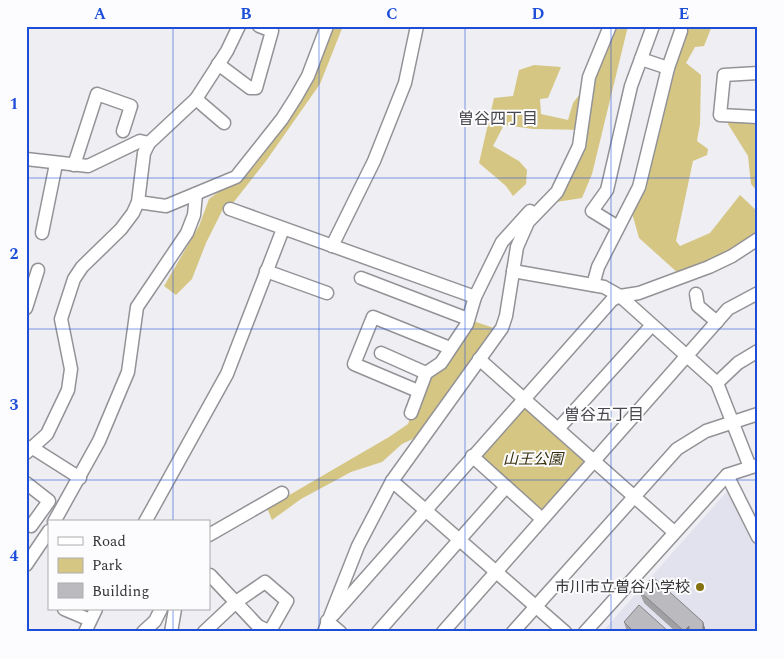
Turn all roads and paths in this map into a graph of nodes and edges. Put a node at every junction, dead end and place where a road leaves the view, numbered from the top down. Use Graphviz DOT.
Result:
graph roads {
  1 [pos="239,26"];
  2 [pos="259,26"];
  3 [pos="327,26"];
  4 [pos="417,26"];
  5 [pos="610,26"];
  6 [pos="653,26"];
  7 [pos="681,31"];
  8 [pos="641,59"];
  9 [pos="218,64"];
  10 [pos="668,68"];
  11 [pos="758,73"];
  12 [pos="196,100"];
  13 [pos="758,118"];
  14 [pos="224,122"];
  15 [pos="123,131"];
  16 [pos="150,143"];
  17 [pos="26,159"];
  18 [pos="56,164"];
  19 [pos="74,165"];
  20 [pos="556,192"];
  21 [pos="196,194"];
  22 [pos="138,202"];
  23 [pos="230,209"];
  24 [pos="618,227"];
  25 [pos="283,229"];
  26 [pos="42,234"];
  27 [pos="758,239"];
  28 [pos="332,246"];
  29 [pos="38,270"];
  30 [pos="513,270"];
  31 [pos="266,271"];
  32 [pos="361,278"];
  33 [pos="593,285"];
  34 [pos="327,293"];
  35 [pos="758,293"];
  36 [pos="696,294"];
  37 [pos="620,296"];
  38 [pos="475,297"];
  39 [pos="26,308"];
  40 [pos="468,319"];
  41 [pos="717,322"];
  42 [pos="652,325"];
  43 [pos="450,348"];
  44 [pos="758,351"];
  45 [pos="380,353"];
  46 [pos="687,356"];
  47 [pos="479,359"];
  48 [pos="426,373"];
  49 [pos="717,383"];
  50 [pos="418,391"];
  51 [pos="524,398"];
  52 [pos="411,412"];
  53 [pos="758,414"];
  54 [pos="732,422"];
  55 [pos="558,429"];
  56 [pos="29,450"];
  57 [pos="472,456"];
  58 [pos="593,460"];
  59 [pos="754,466"];
  60 [pos="727,474"];
  61 [pos="80,478"];
  62 [pos="392,481"];
  63 [pos="26,483"];
  64 [pos="506,487"];
  65 [pos="282,493"];
  66 [pos="634,496"];
  67 [pos="425,510"];
  68 [pos="542,519"];
  69 [pos="55,520"];
  70 [pos="146,520"];
  71 [pos="29,524"];
  72 [pos="674,532"];
  73 [pos="47,533"];
  74 [pos="210,533"];
  75 [pos="758,537"];
  76 [pos="460,540"];
  77 [pos="26,565"];
  78 [pos="496,572"];
  79 [pos="210,575"];
  80 [pos="236,602"];
  81 [pos="536,606"];
  82 [pos="66,610"];
  83 [pos="160,610"];
  84 [pos="175,610"];
  85 [pos="90,620"];
  86 [pos="326,627"];
  87 [pos="143,632"];
  88 [pos="171,632"];
  89 [pos="204,632"];
  90 [pos="271,632"];
  91 [pos="340,632"];
  92 [pos="378,632"];
  93 [pos="443,632"];
  94 [pos="513,632"];
  95 [pos="564,632"];
  96 [pos="585,632"];
  1 -- 9 [label="street"];
  2 -- 9 [label="street"];
  3 -- 21 [label="street"];
  4 -- 28 [label="street"];
  5 -- 20 [label="street"];
  6 -- 8 [label="street"];
  7 -- 10 [label="street"];
  8 -- 10 [label="street"];
  8 -- 24 [label="street"];
  9 -- 12 [label="street"];
  10 -- 24 [label="street"];
  11 -- 13 [label="street"];
  12 -- 14 [label="street"];
  12 -- 16 [label="street"];
  15 -- 19 [label="street"];
  16 -- 19 [label="street"];
  16 -- 22 [label="street"];
  17 -- 18 [label="street"];
  18 -- 19 [label="street"];
  18 -- 26 [label="street"];
  20 -- 30 [label="street"];
  20 -- 38 [label="street"];
  21 -- 22 [label="street"];
  21 -- 61 [label="street"];
  22 -- 56 [label="street"];
  23 -- 25 [label="street"];
  24 -- 33 [label="street"];
  25 -- 28 [label="street"];
  25 -- 31 [label="street"];
  27 -- 37 [label="street"];
  28 -- 38 [label="street"];
  29 -- 39 [label="street"];
  30 -- 33 [label="street"];
  30 -- 47 [label="street"];
  31 -- 34 [label="street"];
  31 -- 70 [label="street"];
  32 -- 40 [label="street"];
  33 -- 37 [label="street"];
  35 -- 41 [label="street"];
  36 -- 41 [label="street"];
  37 -- 42 [label="street"];
  37 -- 51 [label="street"];
  38 -- 40 [label="street"];
  40 -- 43 [label="street"];
  41 -- 46 [label="street"];
  42 -- 46 [label="street"];
  42 -- 55 [label="street"];
  43 -- 48 [label="street"];
  43 -- 50 [label="street"];
  44 -- 49 [label="street"];
  45 -- 48 [label="street"];
  46 -- 49 [label="street"];
  46 -- 58 [label="street"];
  47 -- 51 [label="street"];
  47 -- 62 [label="street"];
  48 -- 50 [label="street"];
  49 -- 54 [label="street"];
  50 -- 52 [label="street"];
  51 -- 55 [label="street"];
  51 -- 57 [label="street"];
  53 -- 54 [label="street"];
  54 -- 59 [label="street"];
  54 -- 66 [label="street"];
  55 -- 58 [label="street"];
  56 -- 61 [label="street"];
  57 -- 64 [label="street"];
  57 -- 67 [label="street"];
  58 -- 66 [label="street"];
  58 -- 68 [label="street"];
  59 -- 60 [label="street"];
  60 -- 72 [label="street"];
  60 -- 75 [label="street"];
  61 -- 69 [label="street"];
  62 -- 67 [label="street"];
  62 -- 86 [label="street"];
  63 -- 71 [label="street"];
  64 -- 68 [label="street"];
  64 -- 76 [label="street"];
  65 -- 74 [label="street"];
  66 -- 72 [label="street"];
  66 -- 81 [label="street"];
  67 -- 76 [label="street"];
  67 -- 86 [label="street"];
  68 -- 78 [label="street"];
  71 -- 73 [label="street"];
  72 -- 96 [label="street"];
  73 -- 77 [label="street"];
  76 -- 78 [label="street"];
  76 -- 92 [label="street"];
  78 -- 81 [label="street"];
  78 -- 93 [label="street"];
  79 -- 80 [label="street"];
  80 -- 89 [label="street"];
  80 -- 90 [label="street"];
  80 -- 90 [label="street"];
  81 -- 94 [label="street"];
  81 -- 95 [label="street"];
  82 -- 85 [label="street"];
  83 -- 87 [label="street"];
  84 -- 88 [label="street"];
  86 -- 91 [label="street"];
}
